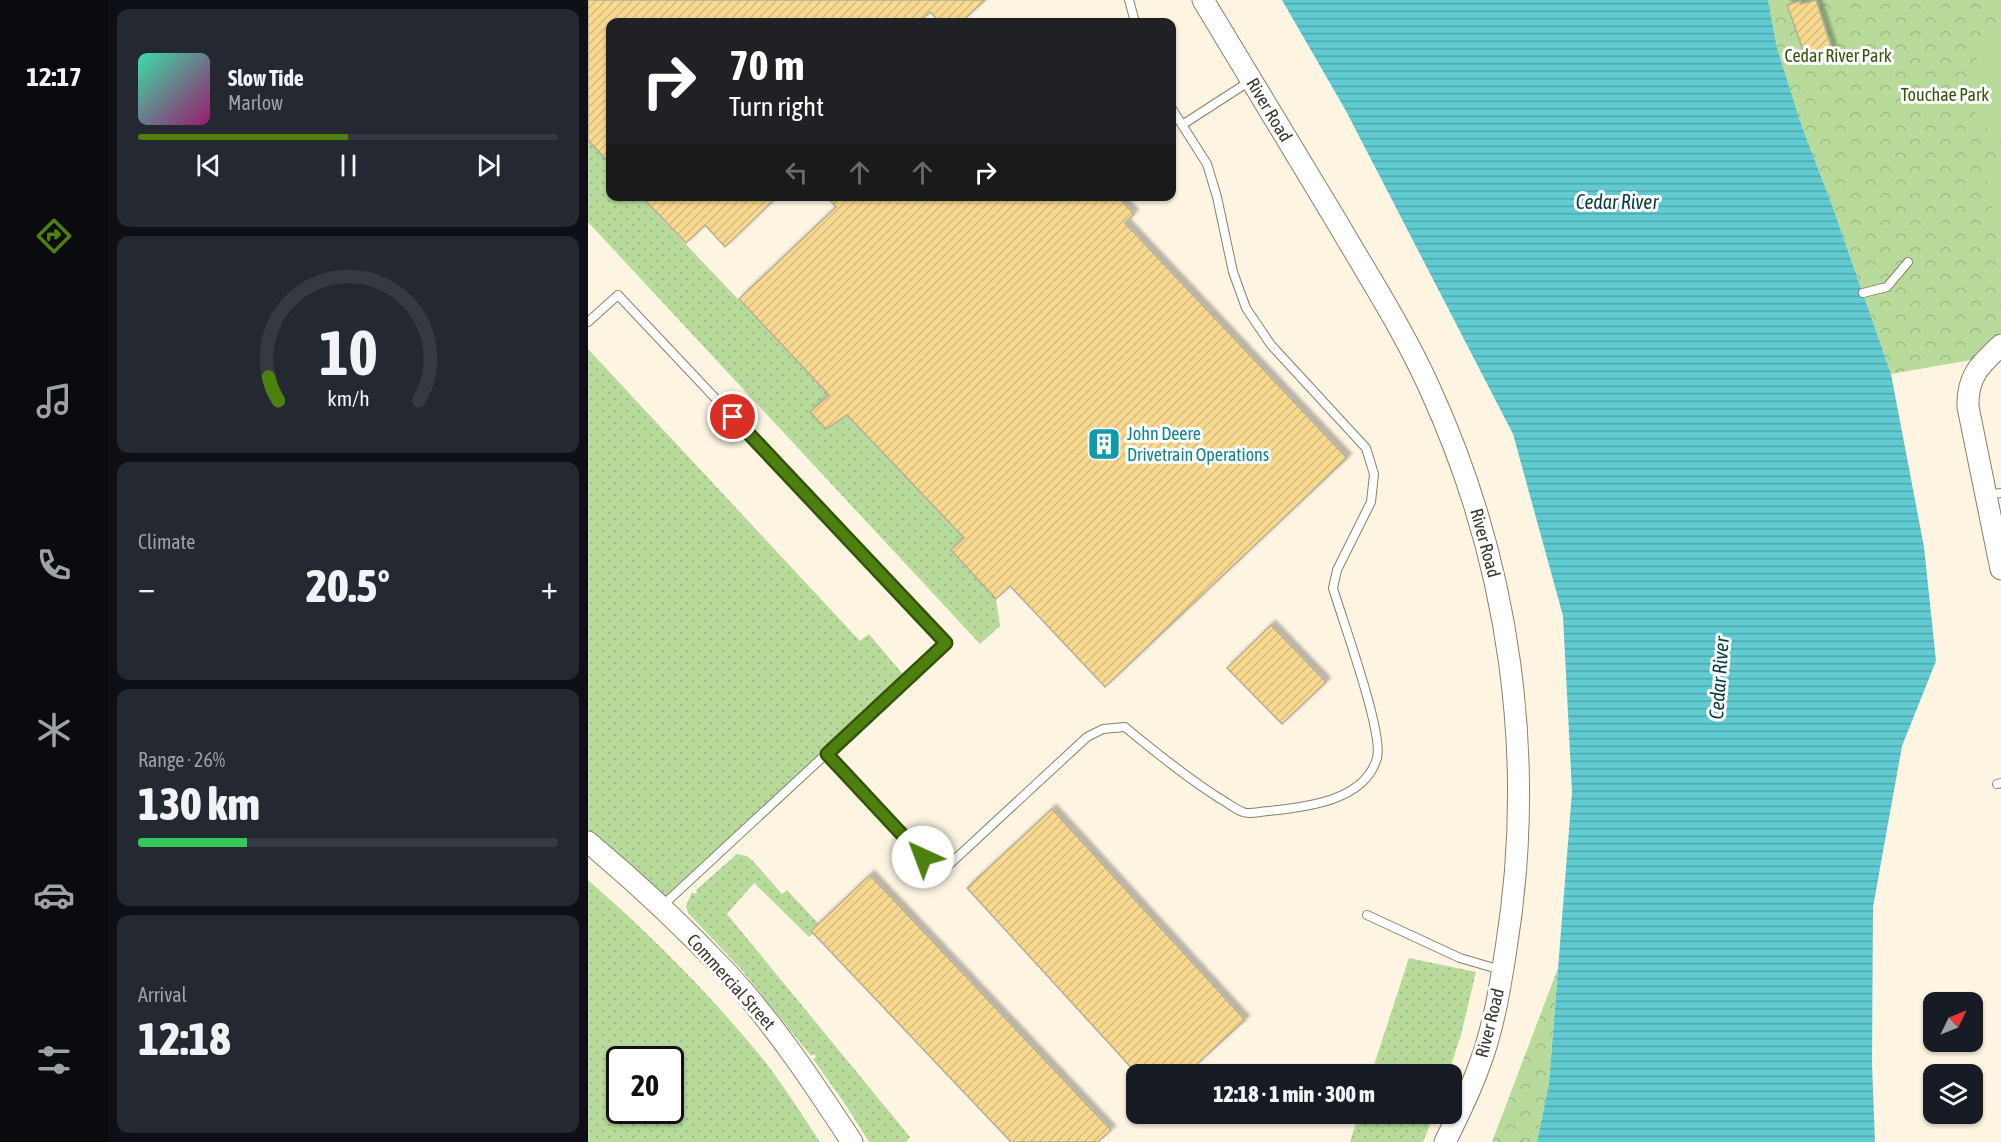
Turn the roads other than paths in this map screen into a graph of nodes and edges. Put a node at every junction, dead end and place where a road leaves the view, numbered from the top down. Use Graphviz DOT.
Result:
graph roads {
  1 [pos="1128,0"];
  2 [pos="1203,0"];
  3 [pos="1134,18"];
  4 [pos="1252,80"];
  5 [pos="1176,115"];
  6 [pos="1182,125"];
  7 [pos="1908,262"];
  8 [pos="1863,292"];
  9 [pos="588,322"];
  10 [pos="2001,345"];
  11 [pos="1994,494"];
  12 [pos="2001,569"];
  13 [pos="827,754"];
  14 [pos="588,842"];
  15 [pos="661,907"];
  16 [pos="1367,915"];
  17 [pos="1503,970"];
  18 [pos="852,1142"];
  19 [pos="1446,1142"];
  1 -- 3 [label="lane"];
  2 -- 4 [label="main road, River Road"];
  4 -- 6 [label="lane"];
  4 -- 17 [label="main road, River Road"];
  5 -- 6 [label="lane"];
  6 -- 13 [label="lane"];
  7 -- 8 [label="lane"];
  9 -- 13 [label="lane"];
  10 -- 11 [label="main road"];
  11 -- 12 [label="main road"];
  13 -- 15 [label="lane"];
  14 -- 15 [label="main road, Commercial Street"];
  15 -- 18 [label="main road, Commercial Street"];
  16 -- 17 [label="lane"];
  17 -- 19 [label="main road, River Road"];
}
